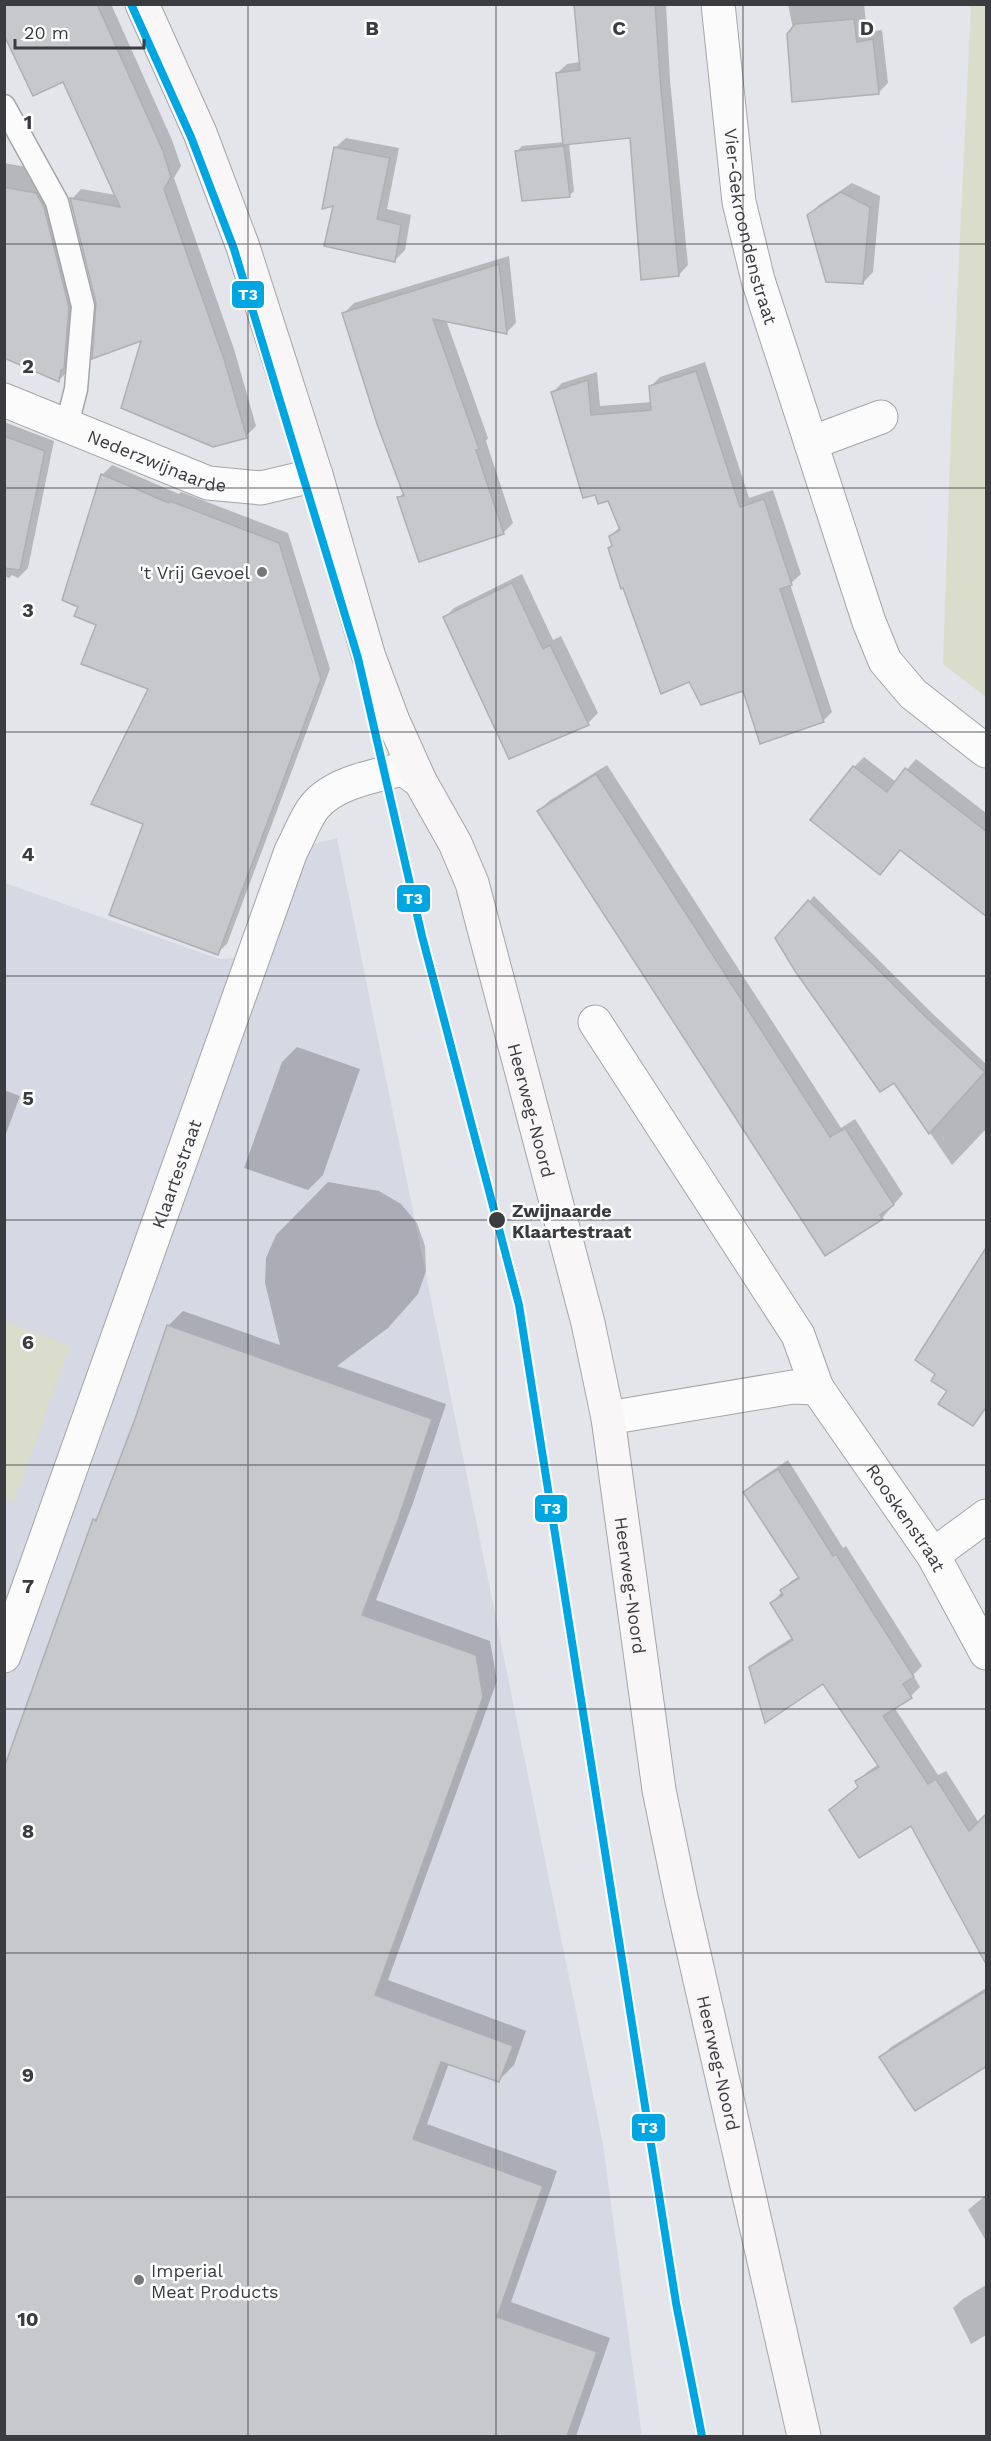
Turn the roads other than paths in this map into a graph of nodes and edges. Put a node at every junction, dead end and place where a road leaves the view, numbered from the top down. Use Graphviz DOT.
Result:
graph roads {
  1 [pos="142,4"];
  2 [pos="718,4"];
  3 [pos="4,106"];
  4 [pos="4,400"];
  5 [pos="881,417"];
  6 [pos="67,425"];
  7 [pos="811,443"];
  8 [pos="316,475"];
  9 [pos="987,751"];
  10 [pos="420,781"];
  11 [pos="595,1022"];
  12 [pos="817,1388"];
  13 [pos="608,1418"];
  14 [pos="987,1516"];
  15 [pos="933,1554"];
  16 [pos="987,1653"];
  17 [pos="4,1656"];
  18 [pos="804,2436"];
  1 -- 8 [label="street, Heerweg-Noord"];
  2 -- 7 [label="street, Vier-Gekroondenstraat"];
  3 -- 6 [label="lane"];
  4 -- 6 [label="street, Nederzwijnaarde"];
  5 -- 7 [label="street"];
  6 -- 8 [label="street, Nederzwijnaarde"];
  7 -- 9 [label="street, Vier-Gekroondenstraat"];
  8 -- 10 [label="street, Heerweg-Noord"];
  10 -- 13 [label="street, Heerweg-Noord"];
  10 -- 17 [label="street, Klaartestraat"];
  11 -- 12 [label="street, Rooskenstraat"];
  12 -- 13 [label="street"];
  12 -- 15 [label="street, Rooskenstraat"];
  13 -- 18 [label="street, Heerweg-Noord"];
  14 -- 15 [label="street"];
  15 -- 16 [label="street, Rooskenstraat"];
}
